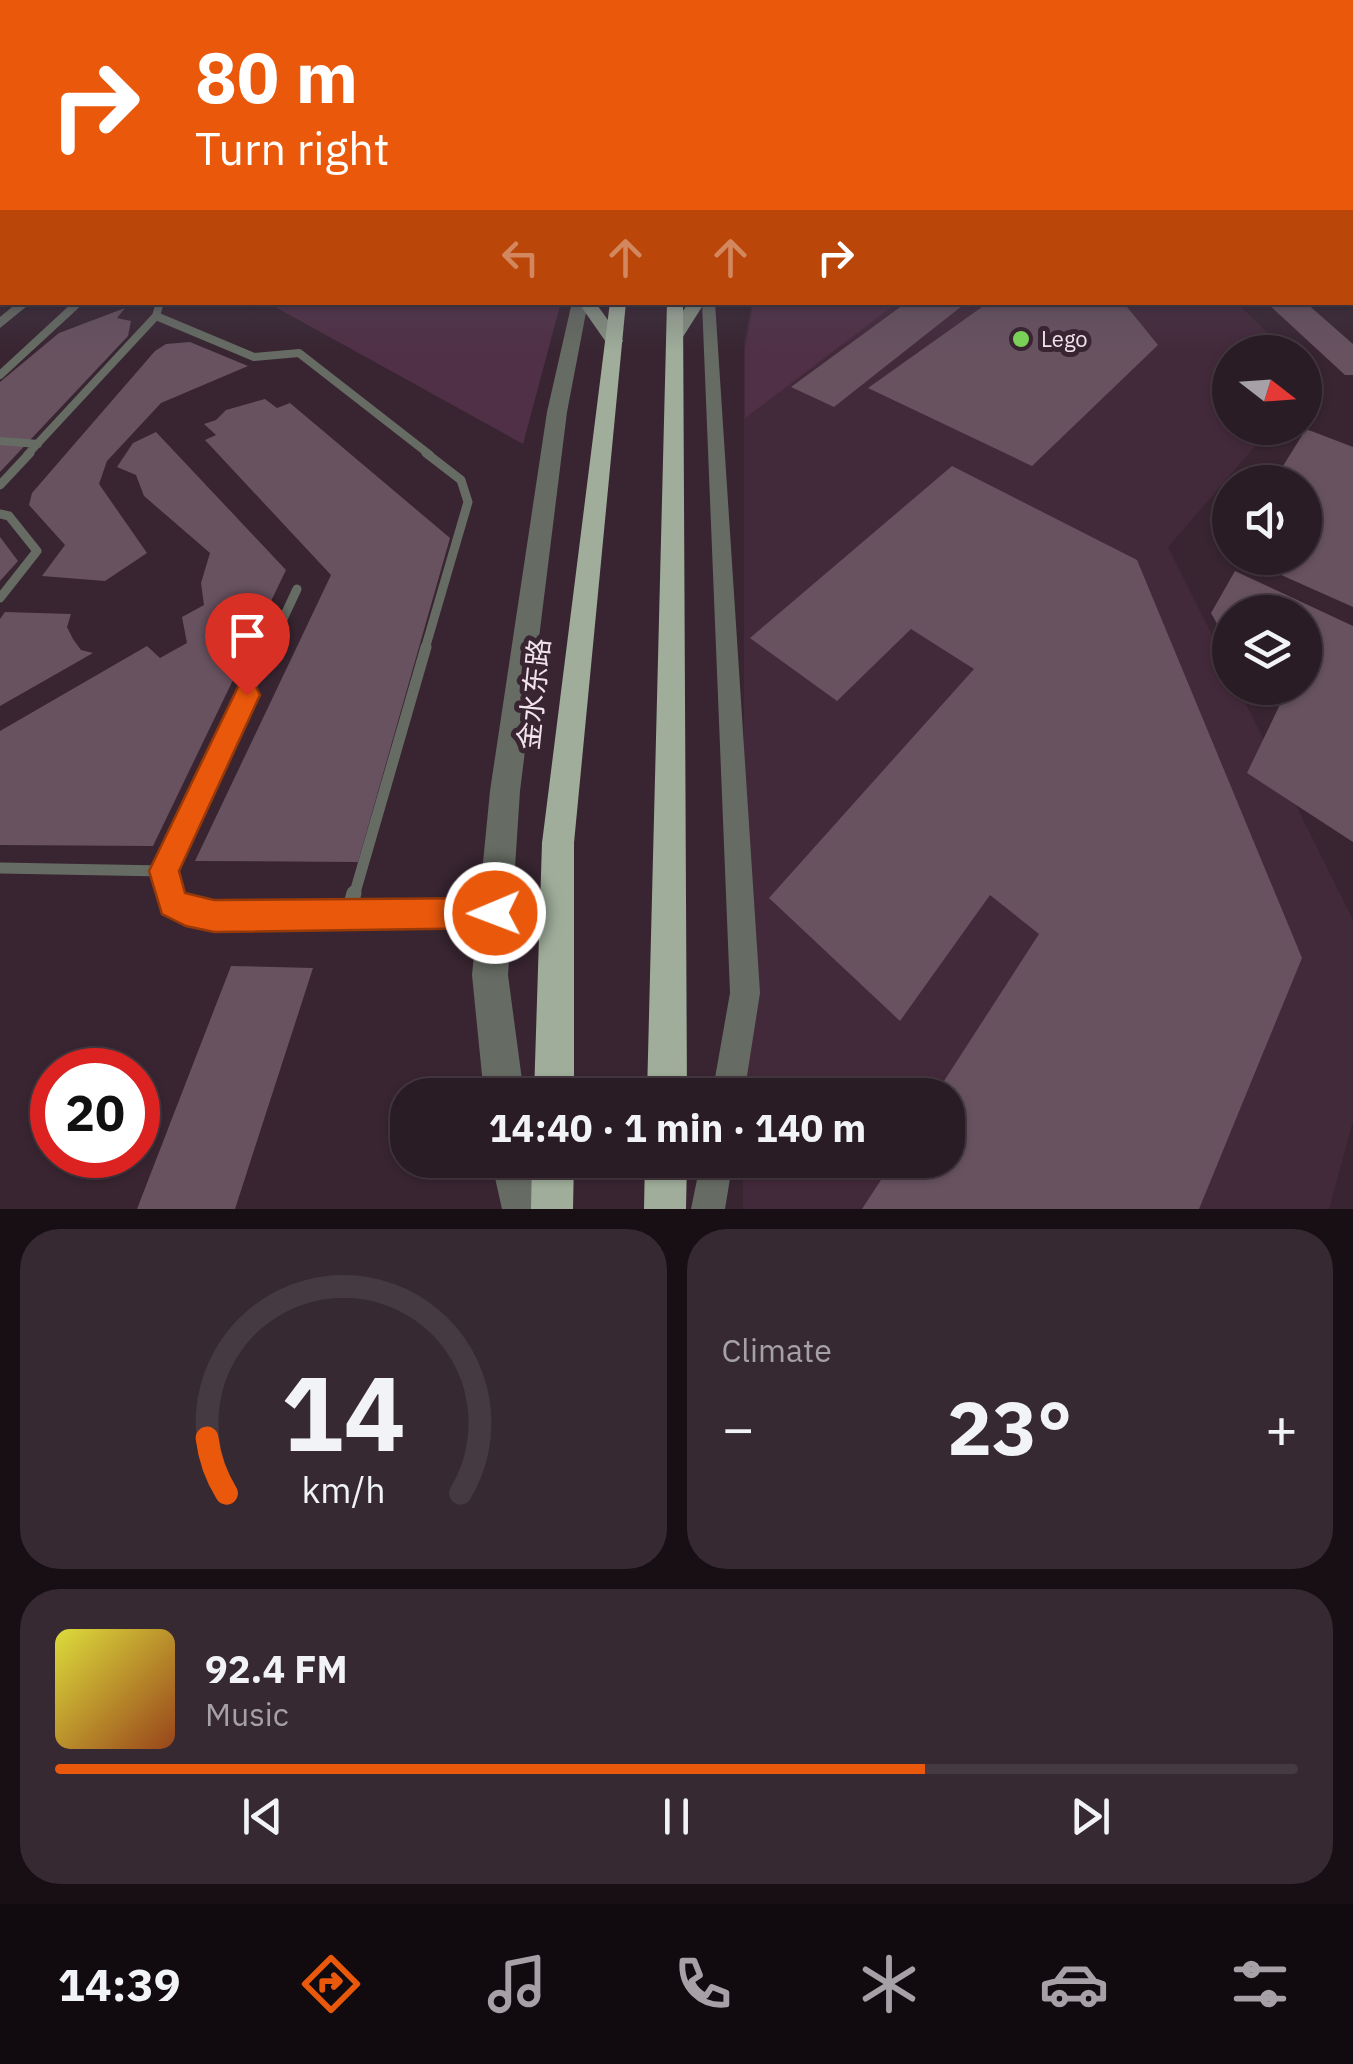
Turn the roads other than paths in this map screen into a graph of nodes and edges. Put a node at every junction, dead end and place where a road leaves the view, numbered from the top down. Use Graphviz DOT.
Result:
graph roads {
  1 [pos="22,305"];
  2 [pos="76,305"];
  3 [pos="159,305"];
  4 [pos="582,305"];
  5 [pos="585,305"];
  6 [pos="618,305"];
  7 [pos="675,305"];
  8 [pos="696,305"];
  9 [pos="708,305"];
  10 [pos="156,316"];
  11 [pos="0,324"];
  12 [pos="674,336"];
  13 [pos="614,341"];
  14 [pos="0,375"];
  15 [pos="0,441"];
  16 [pos="38,444"];
  17 [pos="0,485"];
  18 [pos="0,514"];
  19 [pos="297,589"];
  20 [pos="0,598"];
  21 [pos="0,868"];
  22 [pos="164,871"];
  23 [pos="495,913"];
  24 [pos="348,915"];
  25 [pos="502,1078"];
  26 [pos="554,1078"];
  27 [pos="667,1078"];
  28 [pos="731,1078"];
  29 [pos="516,1178"];
  30 [pos="553,1178"];
  31 [pos="666,1178"];
  32 [pos="714,1178"];
  33 [pos="523,1209"];
  34 [pos="552,1209"];
  35 [pos="665,1209"];
  36 [pos="708,1209"];
  1 -- 11 [label="street"];
  2 -- 14 [label="lane"];
  3 -- 10 [label="lane"];
  4 -- 23 [label="street"];
  5 -- 13 [label="main road"];
  6 -- 13 [label="main road, 金水东路"];
  7 -- 12 [label="main road"];
  8 -- 12 [label="main road"];
  9 -- 28 [label="street"];
  10 -- 16 [label="lane"];
  10 -- 24 [label="lane"];
  12 -- 27 [label="main road"];
  13 -- 26 [label="main road, 金水东路"];
  15 -- 16 [label="lane"];
  16 -- 17 [label="lane"];
  18 -- 20 [label="lane"];
  19 -- 22 [label="lane"];
  21 -- 22 [label="lane"];
  22 -- 24 [label="lane"];
  23 -- 24 [label="lane"];
  23 -- 25 [label="street"];
  29 -- 33 [label="street"];
  30 -- 34 [label="main road"];
  31 -- 35 [label="main road"];
  32 -- 36 [label="street"];
}
